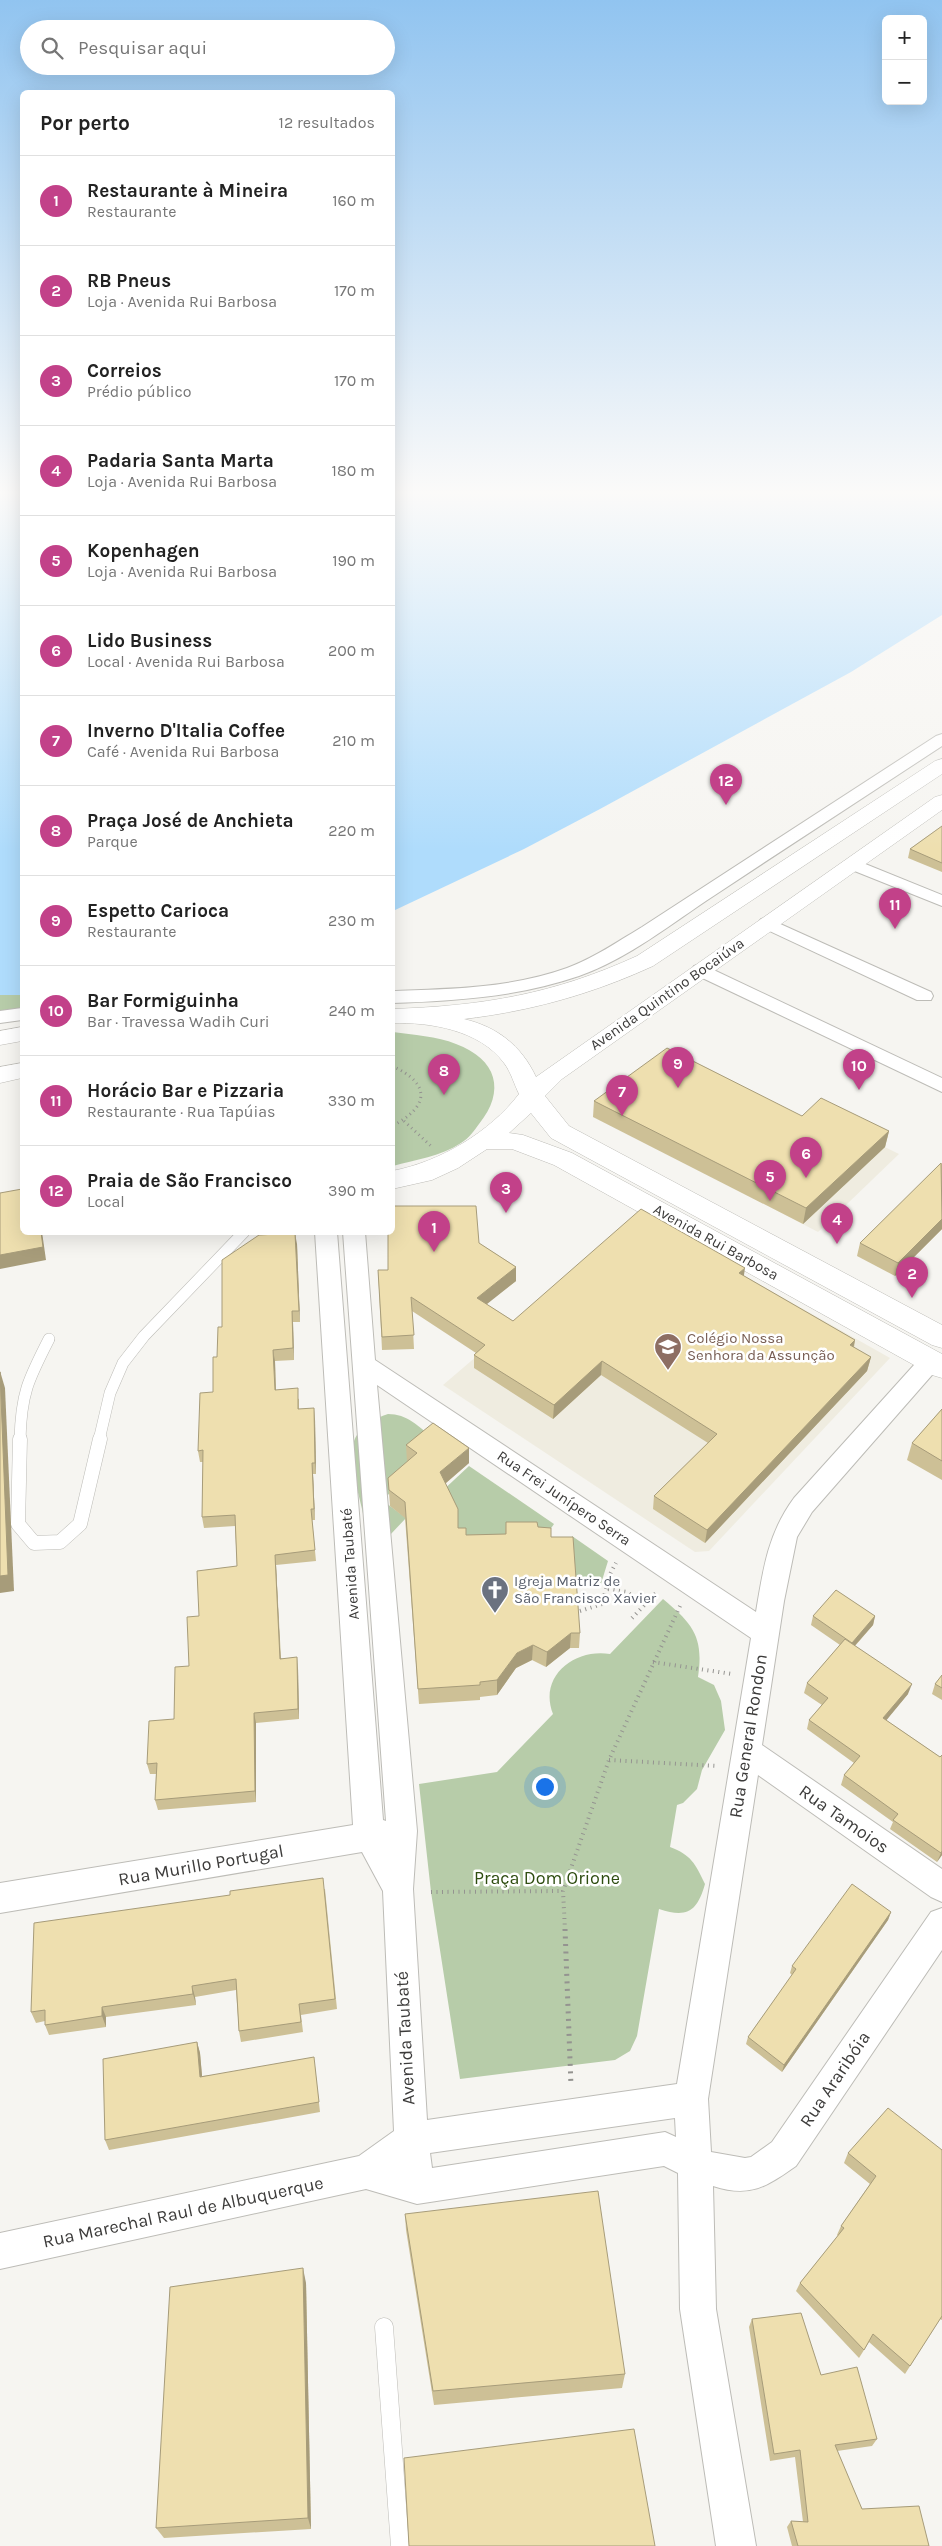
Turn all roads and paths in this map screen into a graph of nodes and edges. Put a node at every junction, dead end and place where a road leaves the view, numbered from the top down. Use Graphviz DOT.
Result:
graph roads {
  1 [pos="942,740"];
  2 [pos="942,765"];
  3 [pos="942,801"];
  4 [pos="853,864"];
  5 [pos="942,901"];
  6 [pos="767,923"];
  7 [pos="701,970"];
  8 [pos="924,996"];
  9 [pos="395,997"];
  10 [pos="20,1014"];
  11 [pos="395,1016"];
  12 [pos="420,1016"];
  13 [pos="0,1017"];
  14 [pos="20,1034"];
  15 [pos="0,1038"];
  16 [pos="395,1067"];
  17 [pos="20,1071"];
  18 [pos="0,1075"];
  19 [pos="942,1086"];
  20 [pos="532,1094"];
  21 [pos="404,1121"];
  22 [pos="395,1125"];
  23 [pos="482,1141"];
  24 [pos="450,1162"];
  25 [pos="395,1179"];
  26 [pos="241,1235"];
  27 [pos="326,1235"];
  28 [pos="354,1235"];
  29 [pos="49,1339"];
  30 [pos="938,1355"];
  31 [pos="363,1364"];
  32 [pos="631,1542"];
  33 [pos="676,1573"];
  34 [pos="697,1587"];
  35 [pos="608,1589"];
  36 [pos="645,1605"];
  37 [pos="580,1611"];
  38 [pos="632,1618"];
  39 [pos="765,1633"];
  40 [pos="653,1662"];
  41 [pos="758,1678"];
  42 [pos="744,1759"];
  43 [pos="609,1760"];
  44 [pos="402,1832"];
  45 [pos="369,1836"];
  46 [pos="942,1887"];
  47 [pos="398,1889"];
  48 [pos="563,1891"];
  49 [pos="431,1892"];
  50 [pos="0,1898"];
  51 [pos="942,1923"];
  52 [pos="691,2099"];
  53 [pos="572,2116"];
  54 [pos="411,2139"];
  55 [pos="694,2164"];
  56 [pos="366,2172"];
  57 [pos="416,2186"];
  58 [pos="0,2251"];
  59 [pos="384,2327"];
  60 [pos="400,2546"];
  61 [pos="736,2546"];
  1 -- 9 [label="street"];
  2 -- 12 [label="main road"];
  3 -- 4 [label="main road, Avenida Quintino Bocaiúva"];
  4 -- 5 [label="street"];
  4 -- 6 [label="main road, Avenida Quintino Bocaiúva"];
  6 -- 7 [label="main road, Avenida Quintino Bocaiúva"];
  6 -- 8 [label="street"];
  7 -- 19 [label="street"];
  7 -- 20 [label="main road, Avenida Quintino Bocaiúva"];
  10 -- 13 [label="street"];
  11 -- 12 [label="main road"];
  12 -- 20 [label="main road, Avenida Rui Barbosa"];
  14 -- 15 [label="main road"];
  16 -- 21 [label="path"];
  17 -- 18 [label="main road"];
  20 -- 23 [label="main road, Avenida Quintino Bocaiúva"];
  20 -- 30 [label="main road, Avenida Rui Barbosa"];
  21 -- 22 [label="path"];
  21 -- 24 [label="path"];
  23 -- 24 [label="main road, Avenida Quintino Bocaiúva"];
  23 -- 30 [label="main road, Avenida Rui Barbosa"];
  24 -- 25 [label="main road, Avenida Quintino Bocaiúva"];
  26 -- 29 [label="lane"];
  27 -- 45 [label="street, Avenida Taubaté"];
  28 -- 31 [label="street, Avenida Taubaté"];
  30 -- 39 [label="street, Rua General Rondon"];
  31 -- 32 [label="street, Rua Frei Junípero Serra"];
  31 -- 44 [label="street, Avenida Taubaté"];
  32 -- 33 [label="street, Rua Frei Junípero Serra"];
  32 -- 35 [label="path"];
  33 -- 34 [label="street, Rua Frei Junípero Serra"];
  33 -- 36 [label="path"];
  34 -- 39 [label="street, Rua Frei Junípero Serra"];
  34 -- 40 [label="path"];
  35 -- 36 [label="path"];
  35 -- 37 [label="path"];
  36 -- 38 [label="path"];
  39 -- 41 [label="street, Rua General Rondon"];
  40 -- 41 [label="path"];
  40 -- 43 [label="path"];
  41 -- 42 [label="street, Rua General Rondon"];
  42 -- 43 [label="path"];
  42 -- 46 [label="street, Rua Tamoios"];
  42 -- 52 [label="street, Rua General Rondon"];
  43 -- 48 [label="path"];
  44 -- 45 [label="street, Rua Murillo Portugal"];
  44 -- 47 [label="street, Avenida Taubaté"];
  45 -- 47 [label="street, Avenida Taubaté"];
  45 -- 50 [label="street, Rua Murillo Portugal"];
  47 -- 54 [label="street, Avenida Taubaté"];
  48 -- 49 [label="path"];
  48 -- 53 [label="path"];
  51 -- 55 [label="street, Rua Araribóia"];
  52 -- 53 [label="street, Rua Marechal Raul de Albuquerque"];
  52 -- 55 [label="street, Rua General Rondon"];
  53 -- 54 [label="street, Rua Marechal Raul de Albuquerque"];
  54 -- 56 [label="street, Rua Marechal Raul de Albuquerque"];
  54 -- 57 [label="street, Avenida Taubaté"];
  55 -- 57 [label="street, Rua Marechal Raul de Albuquerque"];
  55 -- 61 [label="street, Rua General Rondon"];
  56 -- 57 [label="street, Rua Marechal Raul de Albuquerque"];
  56 -- 58 [label="street, Rua Marechal Raul de Albuquerque"];
  59 -- 60 [label="lane"];
}
